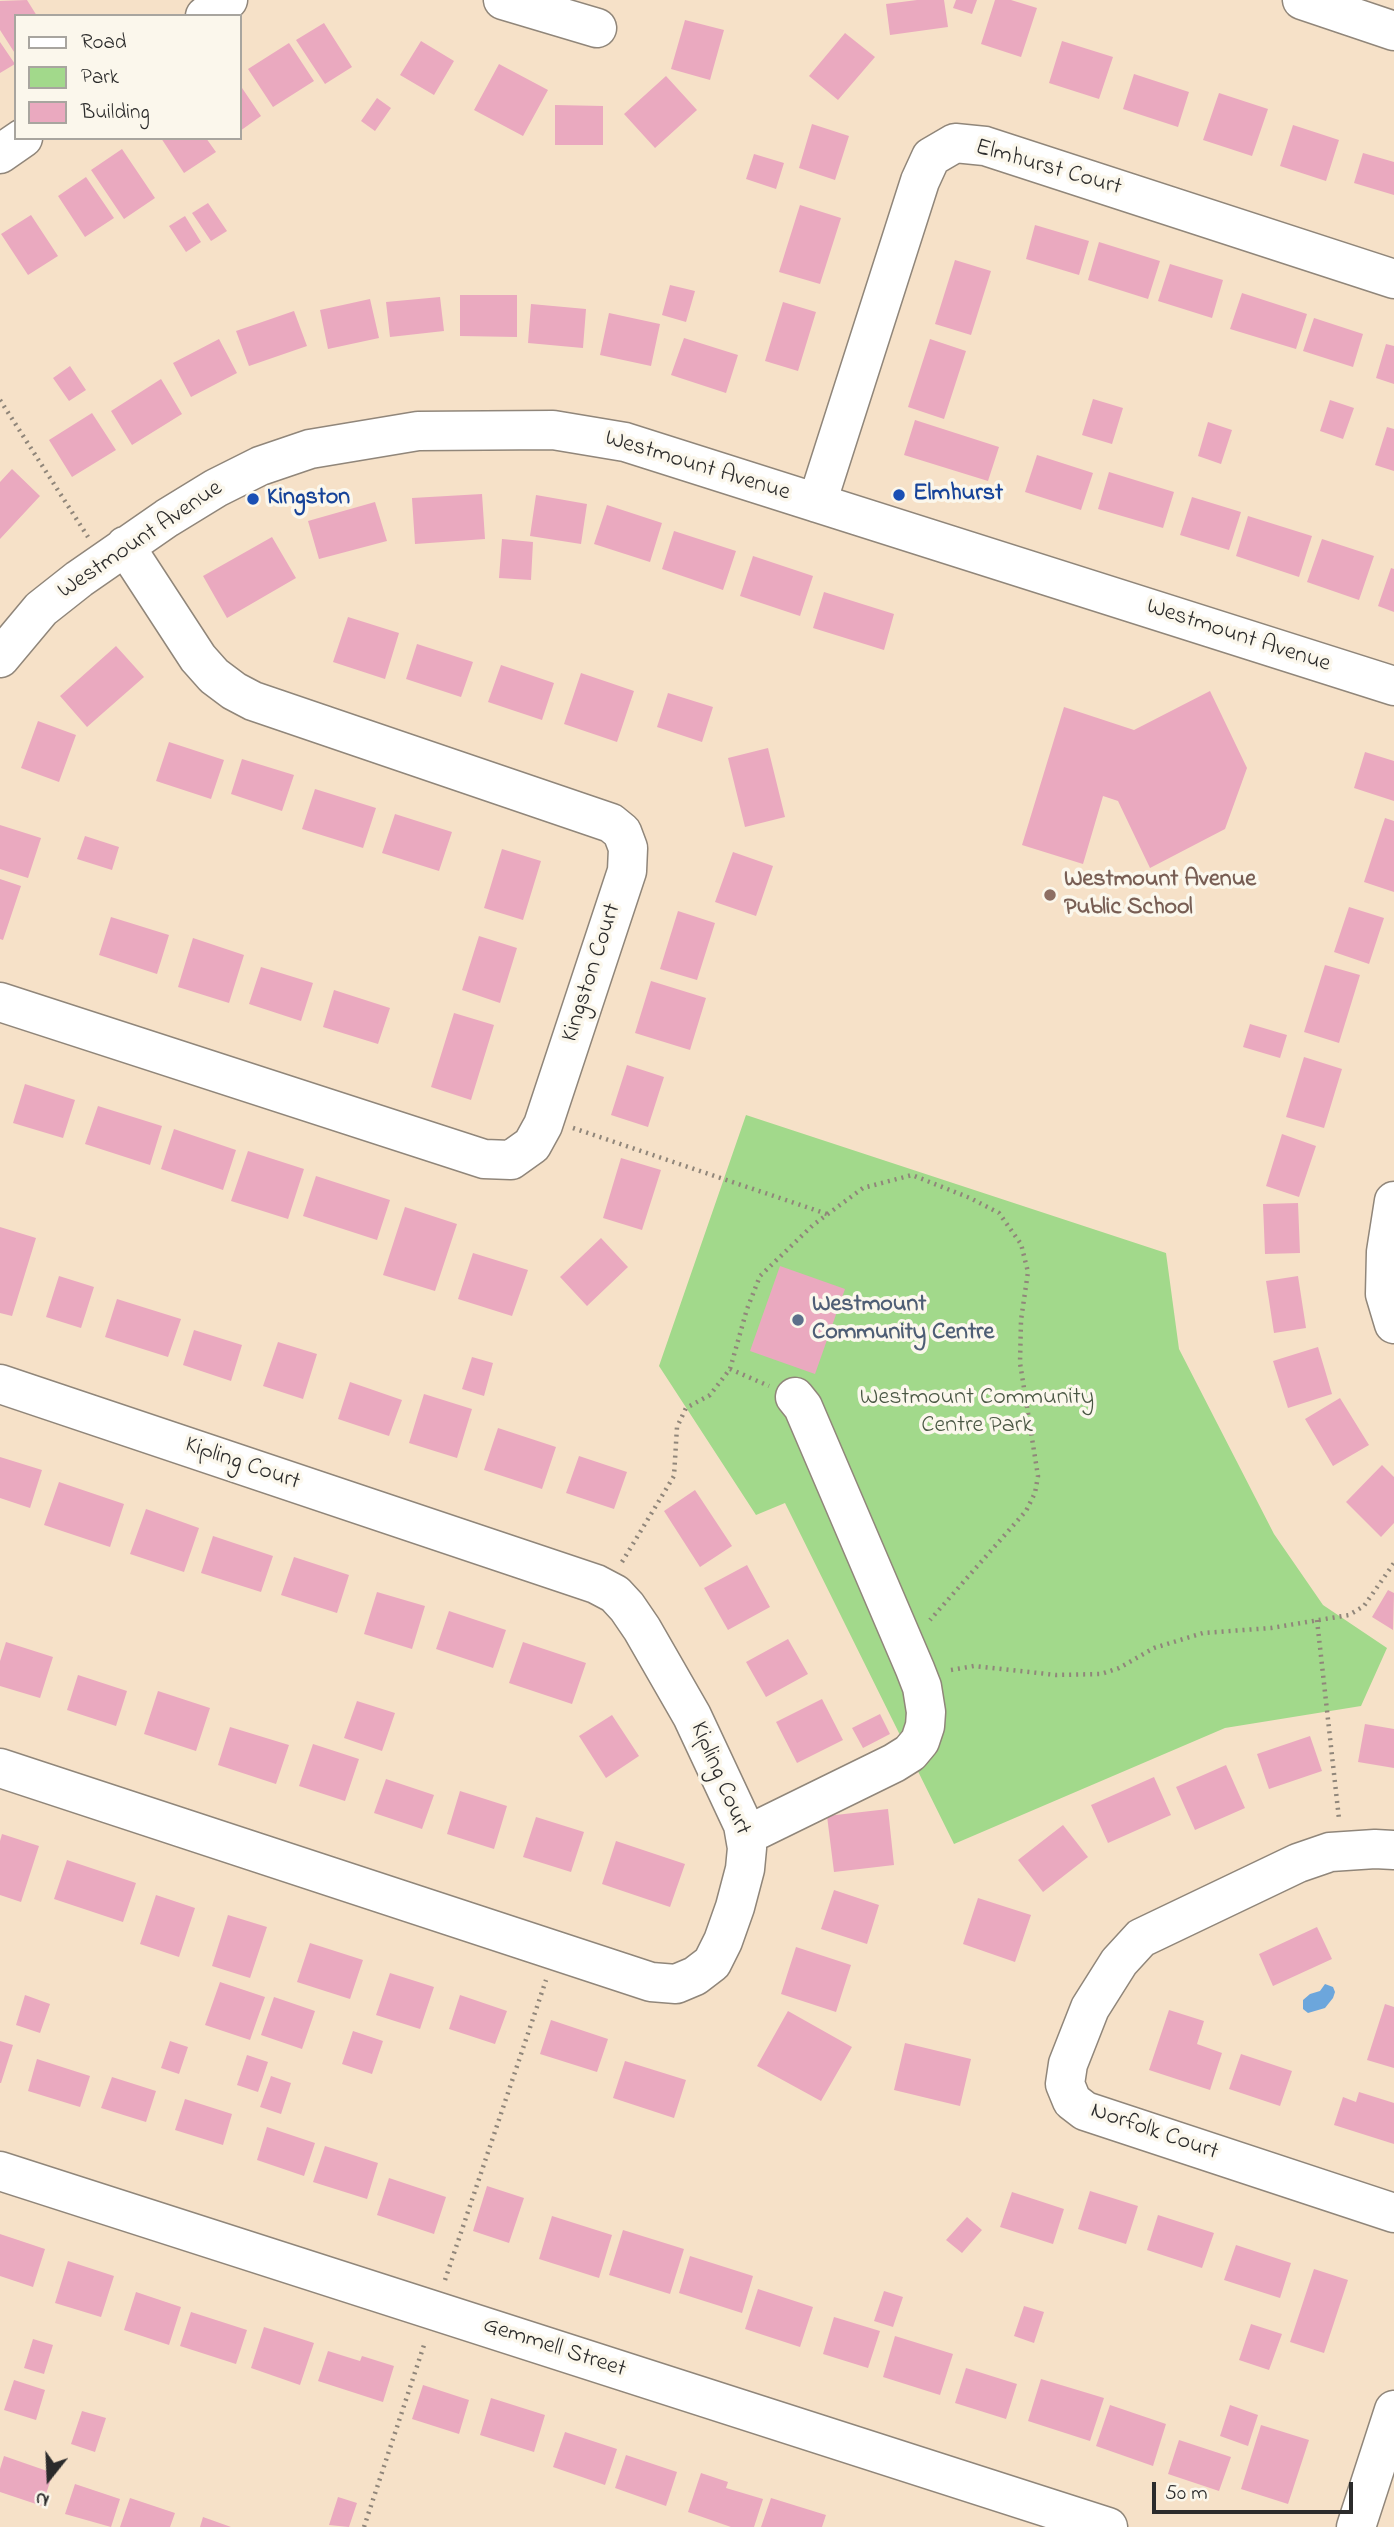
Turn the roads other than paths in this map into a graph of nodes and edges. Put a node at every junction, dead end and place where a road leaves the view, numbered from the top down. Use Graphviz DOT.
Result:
graph roads {
  1 [pos="228,0"];
  2 [pos="503,0"];
  3 [pos="1302,0"];
  4 [pos="208,14"];
  5 [pos="597,28"];
  6 [pos="1394,31"];
  7 [pos="20,140"];
  8 [pos="0,154"];
  9 [pos="1394,279"];
  10 [pos="817,503"];
  11 [pos="115,554"];
  12 [pos="0,658"];
  13 [pos="1394,686"];
  14 [pos="0,1002"];
  15 [pos="1394,1201"];
  16 [pos="1394,1324"];
  17 [pos="0,1384"];
  18 [pos="795,1397"];
  19 [pos="0,1768"];
  20 [pos="745,1836"];
  21 [pos="1394,1850"];
  22 [pos="0,2171"];
  23 [pos="1394,2213"];
  24 [pos="1394,2410"];
  25 [pos="1108,2527"];
  26 [pos="1356,2527"];
  1 -- 4 [label="street"];
  2 -- 5 [label="street"];
  3 -- 6 [label="street"];
  7 -- 8 [label="street"];
  9 -- 10 [label="street, Elmhurst Court"];
  10 -- 11 [label="street, Westmount Avenue"];
  10 -- 13 [label="street, Westmount Avenue"];
  11 -- 12 [label="street, Westmount Avenue"];
  11 -- 14 [label="street, Kingston Court"];
  15 -- 16 [label="street"];
  17 -- 20 [label="street, Kipling Court"];
  18 -- 20 [label="street"];
  19 -- 20 [label="street, Kipling Court"];
  21 -- 23 [label="street, Norfolk Court"];
  22 -- 25 [label="street, Gemmell Street"];
  24 -- 26 [label="street"];
}
